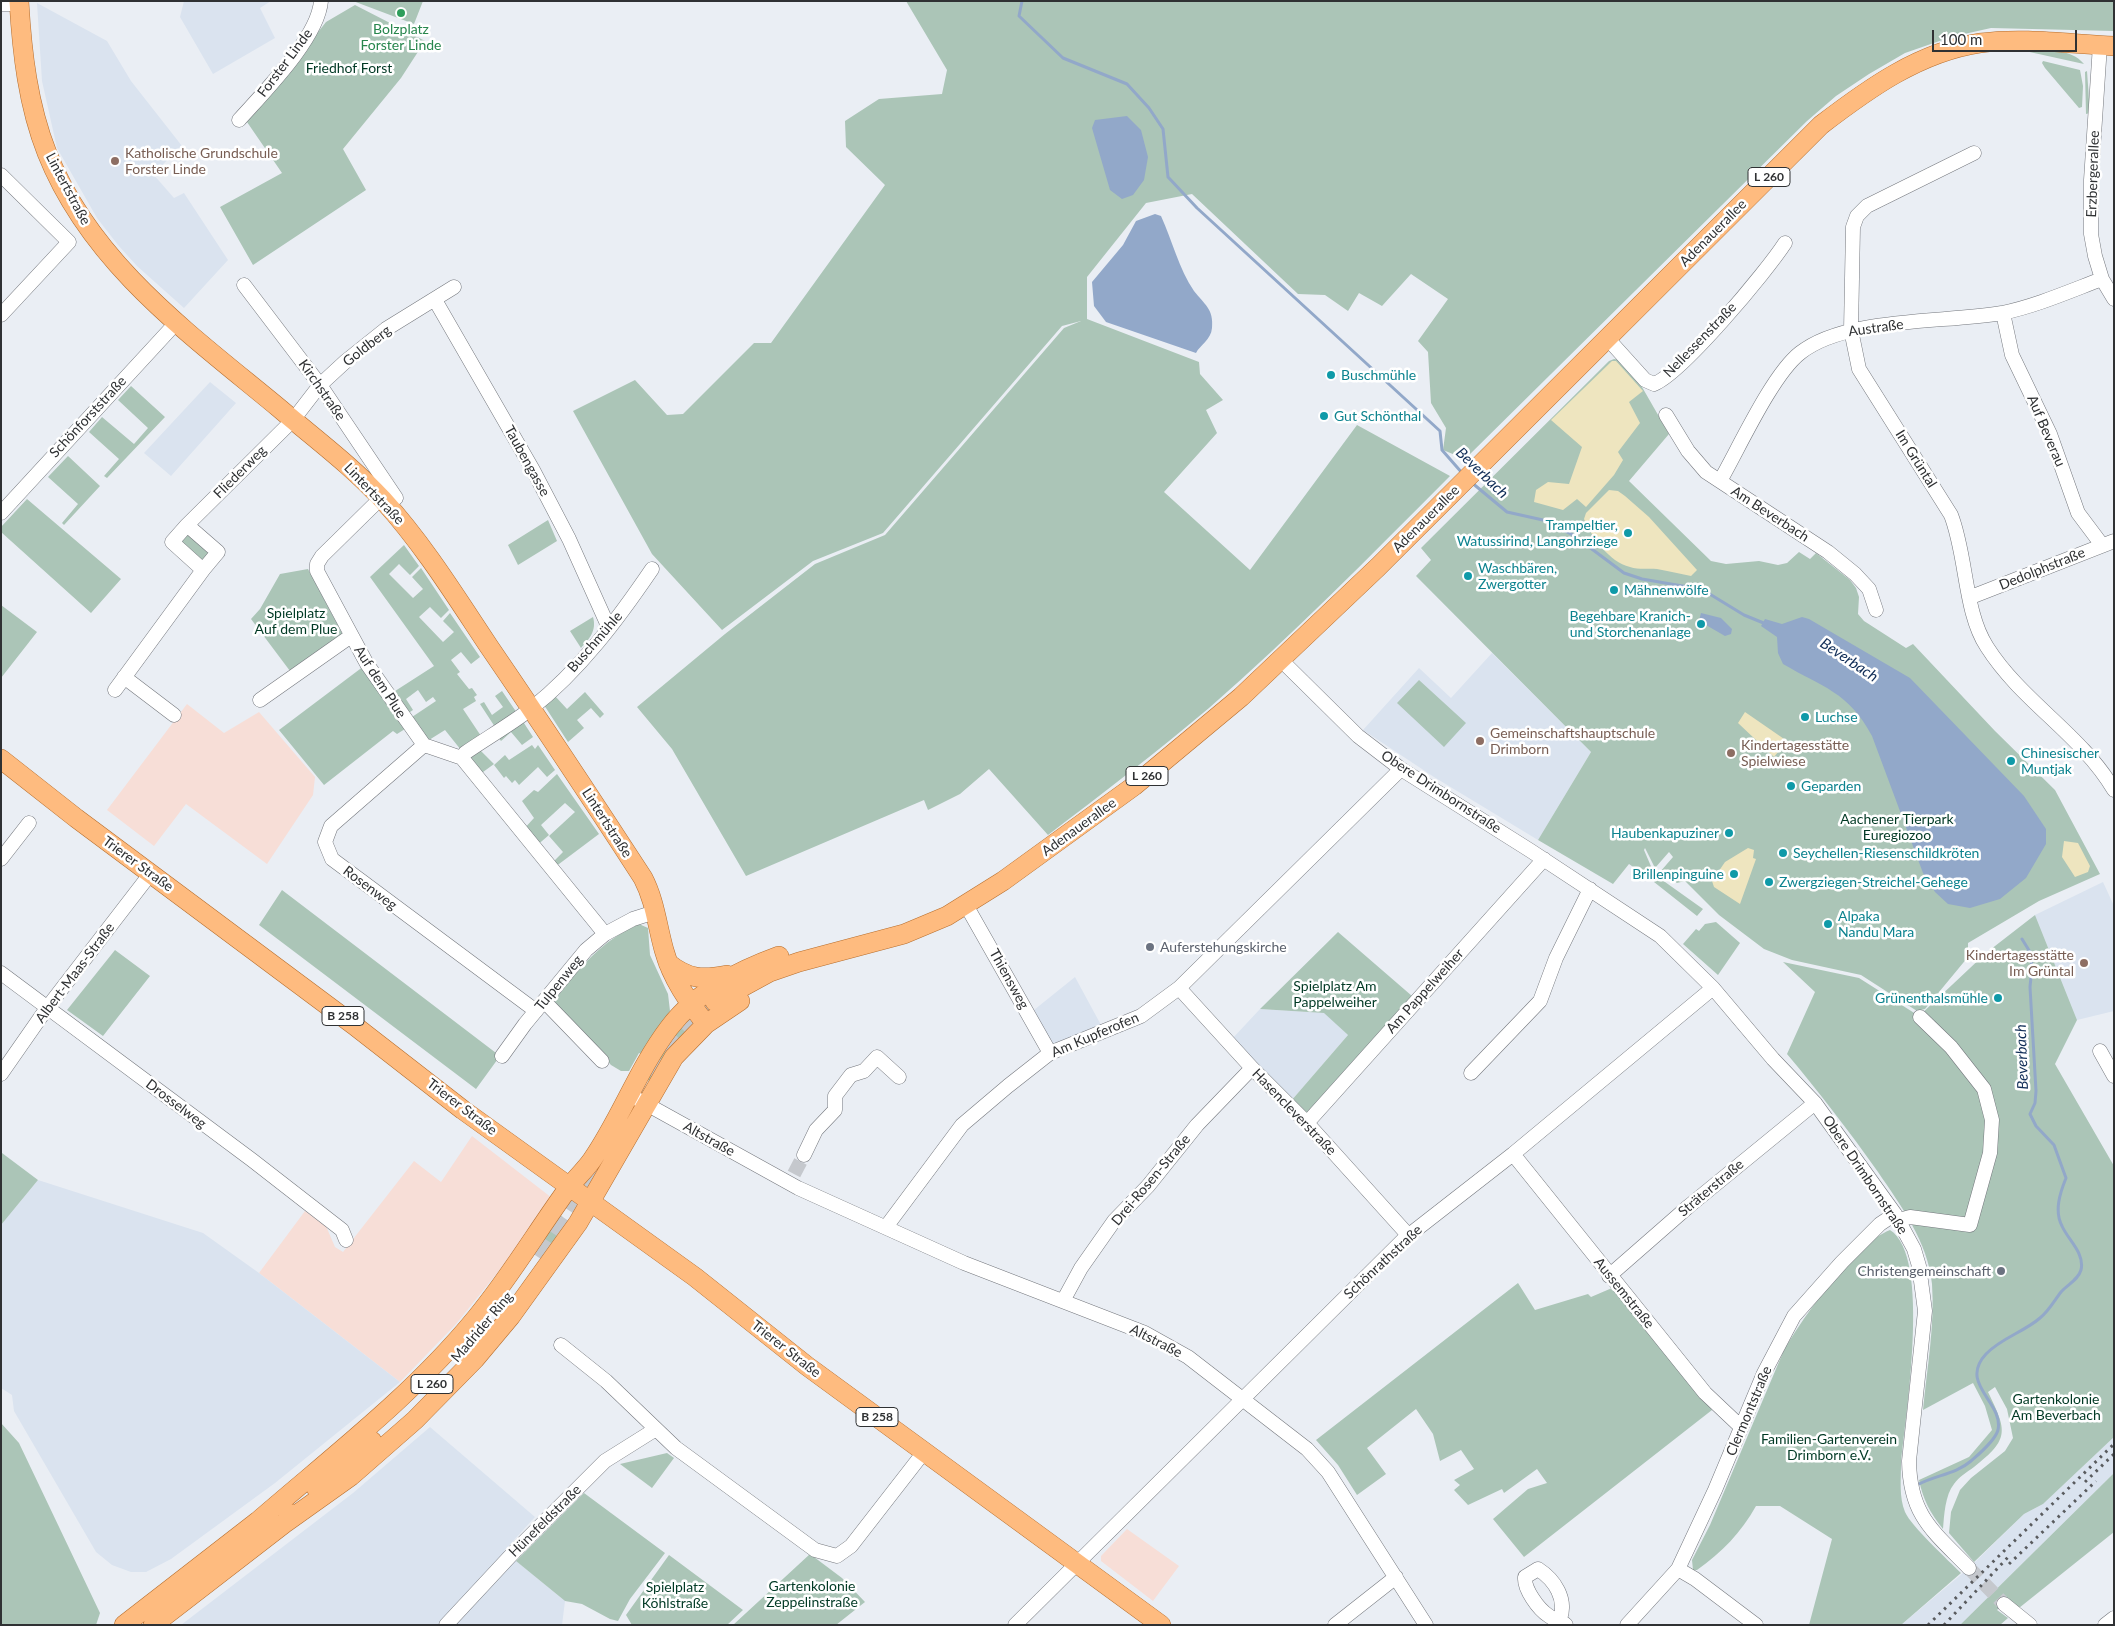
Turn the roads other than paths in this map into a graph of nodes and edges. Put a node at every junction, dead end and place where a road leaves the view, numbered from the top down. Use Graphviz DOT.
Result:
graph roads {
  1 [pos="321,1"];
  2 [pos="13,3"];
  3 [pos="2107,46"];
  4 [pos="238,120"];
  5 [pos="1974,153"];
  6 [pos="1,176"];
  7 [pos="1785,243"];
  8 [pos="2102,279"];
  9 [pos="244,285"];
  10 [pos="454,287"];
  11 [pos="2114,299"];
  12 [pos="435,300"];
  13 [pos="2003,312"];
  14 [pos="1,315"];
  15 [pos="176,323"];
  16 [pos="1851,330"];
  17 [pos="1608,339"];
  18 [pos="320,385"];
  19 [pos="1666,414"];
  20 [pos="293,420"];
  21 [pos="1720,481"];
  22 [pos="389,498"];
  23 [pos="1,513"];
  24 [pos="187,525"];
  25 [pos="2108,543"];
  26 [pos="652,569"];
  27 [pos="202,570"];
  28 [pos="1971,598"];
  29 [pos="1876,610"];
  30 [pos="609,628"];
  31 [pos="351,636"];
  32 [pos="1282,660"];
  33 [pos="124,677"];
  34 [pos="115,690"];
  35 [pos="260,700"];
  36 [pos="531,708"];
  37 [pos="174,715"];
  38 [pos="424,745"];
  39 [pos="462,758"];
  40 [pos="1,759"];
  41 [pos="1401,769"];
  42 [pos="2114,790"];
  43 [pos="29,823"];
  44 [pos="1544,859"];
  45 [pos="1,860"];
  46 [pos="151,872"];
  47 [pos="1590,889"];
  48 [pos="966,905"];
  49 [pos="656,912"];
  50 [pos="938,920"];
  51 [pos="605,934"];
  52 [pos="668,963"];
  53 [pos="740,971"];
  54 [pos="1,973"];
  55 [pos="1179,988"];
  56 [pos="1712,988"];
  57 [pos="715,1002"];
  58 [pos="691,1005"];
  59 [pos="541,1006"];
  60 [pos="47,1008"];
  61 [pos="1920,1018"];
  62 [pos="706,1024"];
  63 [pos="2100,1051"];
  64 [pos="1050,1053"];
  65 [pos="502,1056"];
  66 [pos="602,1061"];
  67 [pos="1252,1068"];
  68 [pos="1471,1073"];
  69 [pos="1,1074"];
  70 [pos="2114,1076"];
  71 [pos="899,1077"];
  72 [pos="637,1099"];
  73 [pos="1815,1103"];
  74 [pos="1307,1122"];
  75 [pos="1513,1154"];
  76 [pos="804,1155"];
  77 [pos="570,1187"];
  78 [pos="590,1202"];
  79 [pos="1897,1217"];
  80 [pos="886,1227"];
  81 [pos="1409,1236"];
  82 [pos="346,1240"];
  83 [pos="538,1257"];
  84 [pos="1609,1276"];
  85 [pos="1063,1301"];
  86 [pos="561,1345"];
  87 [pos="1241,1399"];
  88 [pos="1741,1427"];
  89 [pos="656,1429"];
  90 [pos="924,1452"];
  91 [pos="309,1493"];
  92 [pos="258,1521"];
  93 [pos="285,1523"];
  94 [pos="1078,1564"];
  95 [pos="1968,1568"];
  96 [pos="1678,1569"];
  97 [pos="1396,1577"];
  98 [pos="2004,1604"];
  99 [pos="2114,1618"];
  100 [pos="127,1624"];
  101 [pos="153,1625"];
  102 [pos="446,1625"];
  103 [pos="1015,1625"];
  104 [pos="1161,1625"];
  105 [pos="1335,1625"];
  106 [pos="1426,1625"];
  107 [pos="1627,1625"];
  108 [pos="1756,1625"];
  109 [pos="2030,1625"];
  110 [pos="2106,1625"];
  1 -- 4 [label="street, Forster Linde"];
  2 -- 15 [label="main road, Lintertstraße"];
  3 -- 8 [label="street, Erzbergerallee"];
  3 -- 17 [label="main road, Adenauerallee / L 260"];
  5 -- 16 [label="street, Im Grüntal"];
  6 -- 14 [label="street"];
  7 -- 17 [label="street, Nellessenstraße"];
  8 -- 11 [label="street, Erzbergerallee"];
  8 -- 13 [label="street, Austraße"];
  9 -- 18 [label="street, Kirchstraße"];
  10 -- 12 [label="street, Goldberg"];
  12 -- 18 [label="street, Goldberg"];
  12 -- 30 [label="street, Taubengasse"];
  13 -- 16 [label="street, Austraße"];
  13 -- 25 [label="street, Auf Beverau"];
  15 -- 20 [label="main road, Lintertstraße"];
  15 -- 23 [label="street, Schönforststraße"];
  16 -- 21 [label="street, Austraße"];
  16 -- 28 [label="street, Im Grüntal"];
  17 -- 32 [label="main road, Adenauerallee / L 260"];
  18 -- 20 [label="street, Goldberg"];
  18 -- 22 [label="street, Kirchstraße"];
  19 -- 21 [label="street, Am Beverbach"];
  20 -- 22 [label="main road, Lintertstraße"];
  20 -- 24 [label="street, Fliederweg"];
  21 -- 29 [label="street, Am Beverbach"];
  22 -- 31 [label="street, Auf dem Plue"];
  22 -- 36 [label="main road, Lintertstraße"];
  24 -- 27 [label="street, Fliederweg"];
  24 -- 27 [label="street"];
  25 -- 28 [label="street, Dedolphstraße"];
  26 -- 30 [label="street, Buschmühle"];
  27 -- 33 [label="street"];
  28 -- 42 [label="street, Im Grüntal"];
  30 -- 36 [label="street, Buschmühle"];
  31 -- 35 [label="street"];
  31 -- 38 [label="street, Auf dem Plue"];
  32 -- 41 [label="street, Obere Drimbornstraße"];
  32 -- 48 [label="main road, Adenauerallee / L 260"];
  33 -- 34 [label="street"];
  33 -- 37 [label="street"];
  36 -- 39 [label="street, Buschmühle"];
  36 -- 49 [label="main road, Lintertstraße"];
  38 -- 39 [label="street"];
  38 -- 59 [label="street, Rosenweg"];
  39 -- 51 [label="street"];
  40 -- 46 [label="main road, Trierer Straße / B 258"];
  41 -- 44 [label="street, Obere Drimbornstraße"];
  41 -- 55 [label="street, Am Kupferofen"];
  43 -- 45 [label="street"];
  44 -- 47 [label="street, Obere Drimbornstraße"];
  44 -- 74 [label="street, Am Pappelweiher"];
  46 -- 60 [label="street, Albert-Maas-Straße"];
  46 -- 77 [label="main road, Trierer Straße / B 258"];
  47 -- 56 [label="street, Obere Drimbornstraße"];
  47 -- 68 [label="street"];
  48 -- 50 [label="main road, Adenauerallee / L 260"];
  48 -- 64 [label="street, Thiensweg"];
  49 -- 51 [label="street, Tulpenweg"];
  49 -- 52 [label="main road, Lintertstraße"];
  50 -- 53 [label="main road"];
  50 -- 57 [label="main road, Adenauerallee / L 260"];
  50 -- 62 [label="main road"];
  51 -- 59 [label="street, Tulpenweg"];
  52 -- 53 [label="main road"];
  52 -- 58 [label="main road, Lintertstraße"];
  53 -- 58 [label="main road"];
  54 -- 60 [label="street, Drosselweg"];
  55 -- 64 [label="street, Am Kupferofen"];
  55 -- 67 [label="street, Hasencleverstraße"];
  56 -- 73 [label="street, Obere Drimbornstraße"];
  56 -- 75 [label="street, Schönrathstraße"];
  58 -- 62 [label="main road, Lintertstraße"];
  58 -- 72 [label="main road"];
  59 -- 65 [label="street, Tulpenweg"];
  59 -- 66 [label="street, Rosenweg"];
  60 -- 69 [label="street, Albert-Maas-Straße"];
  60 -- 82 [label="street, Drosselweg"];
  61 -- 79 [label="street"];
  62 -- 72 [label="main road"];
  63 -- 70 [label="street"];
  64 -- 80 [label="street, Am Kupferofen"];
  67 -- 74 [label="street, Hasencleverstraße"];
  67 -- 85 [label="street, Drei-Rosen-Straße"];
  71 -- 76 [label="street"];
  72 -- 77 [label="main road"];
  72 -- 78 [label="main road"];
  72 -- 80 [label="street, Altstraße"];
  73 -- 79 [label="street, Obere Drimbornstraße"];
  73 -- 84 [label="street, Sträterstraße"];
  74 -- 81 [label="street, Hasencleverstraße"];
  75 -- 81 [label="street, Schönrathstraße"];
  75 -- 84 [label="street, Aussemstraße"];
  77 -- 78 [label="main road, Trierer Straße / B 258"];
  77 -- 92 [label="main road"];
  78 -- 90 [label="main road, Trierer Straße / B 258"];
  78 -- 93 [label="main road"];
  79 -- 88 [label="street, Clermontstraße"];
  79 -- 95 [label="street, Obere Drimbornstraße"];
  80 -- 85 [label="street, Altstraße"];
  81 -- 87 [label="street, Schönrathstraße"];
  83 -- 91 [label="main road, Madrider Ring / L 260"];
  84 -- 88 [label="street, Aussemstraße"];
  85 -- 87 [label="street, Altstraße"];
  86 -- 89 [label="street"];
  87 -- 94 [label="street, Schönrathstraße"];
  87 -- 97 [label="street, Altstraße"];
  88 -- 96 [label="street, Clermontstraße"];
  89 -- 90 [label="street"];
  89 -- 102 [label="street, Hünefeldstraße"];
  90 -- 94 [label="main road, Trierer Straße / B 258"];
  91 -- 92 [label="main road, Madrider Ring / L 260"];
  91 -- 93 [label="main road, Madrider Ring / L 260"];
  92 -- 100 [label="main road, Madrider Ring / L 260"];
  93 -- 101 [label="main road, Madrider Ring / L 260"];
  94 -- 103 [label="street, Schönrathstraße"];
  94 -- 104 [label="main road, Trierer Straße / B 258"];
  96 -- 107 [label="street, Clermontstraße"];
  96 -- 108 [label="street"];
  97 -- 105 [label="street"];
  97 -- 106 [label="street, Altstraße"];
  98 -- 109 [label="street"];
  99 -- 110 [label="street"];
}
